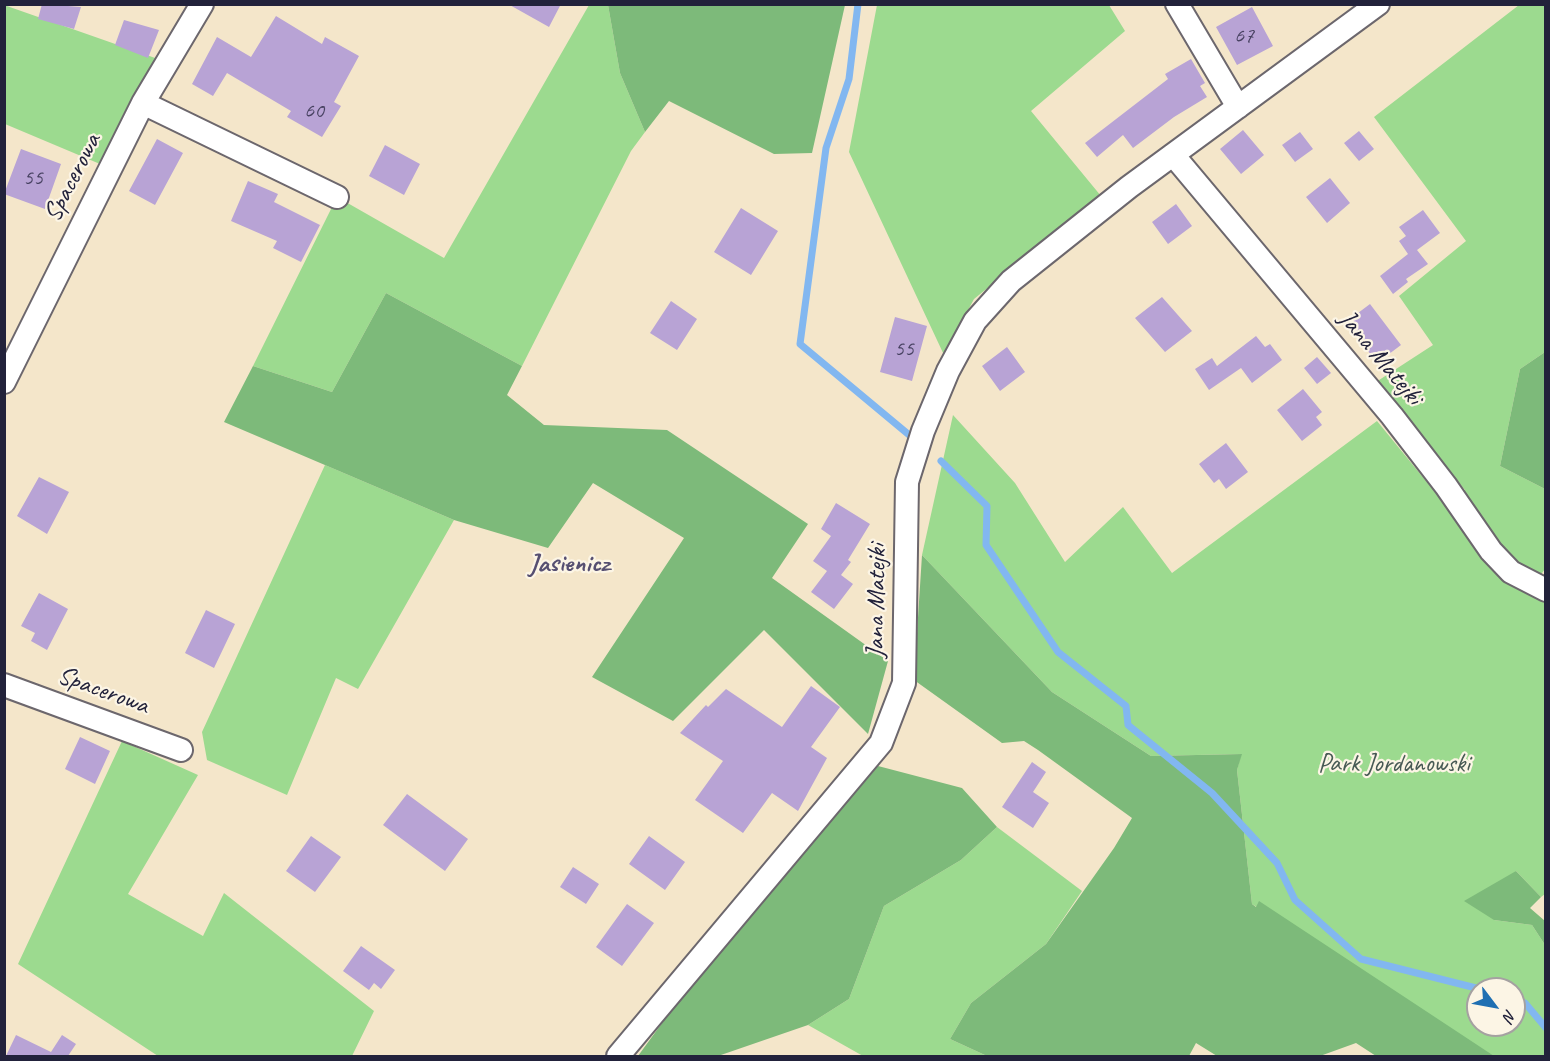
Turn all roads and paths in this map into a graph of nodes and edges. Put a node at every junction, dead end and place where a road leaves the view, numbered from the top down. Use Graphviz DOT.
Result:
graph roads {
  1 [pos="202,4"];
  2 [pos="1177,4"];
  3 [pos="1378,4"];
  4 [pos="143,103"];
  5 [pos="1238,107"];
  6 [pos="1174,156"];
  7 [pos="337,197"];
  8 [pos="4,382"];
  9 [pos="1545,590"];
  10 [pos="4,686"];
  11 [pos="181,750"];
  12 [pos="618,1056"];
  1 -- 4 [label="street, Spacerowa"];
  2 -- 5 [label="street"];
  3 -- 5 [label="street, Jana Matejki"];
  4 -- 7 [label="street"];
  4 -- 8 [label="street, Spacerowa"];
  5 -- 6 [label="street, Jana Matejki"];
  6 -- 9 [label="street, Jana Matejki"];
  6 -- 12 [label="street, Jana Matejki"];
  10 -- 11 [label="street, Spacerowa"];
}
